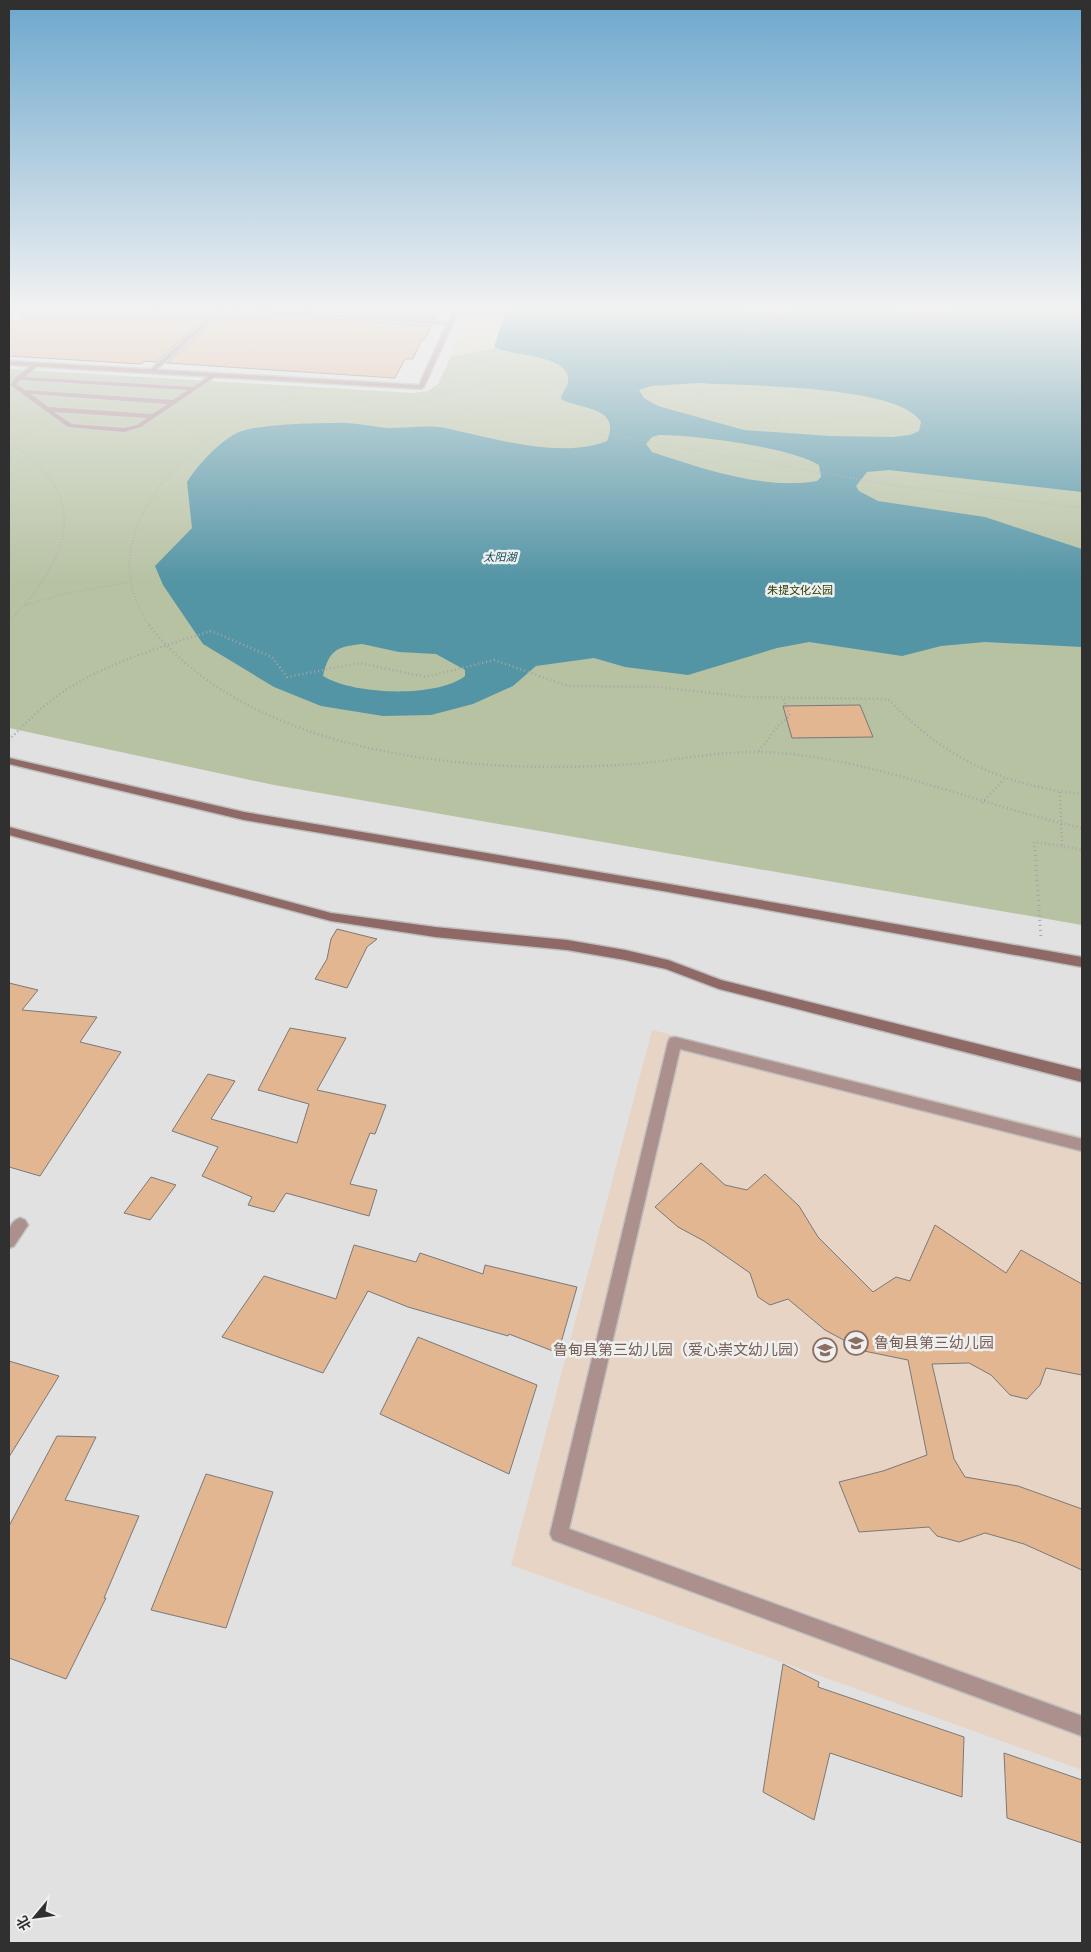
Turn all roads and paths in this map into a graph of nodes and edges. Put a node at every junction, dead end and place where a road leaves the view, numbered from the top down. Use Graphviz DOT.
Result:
graph roads {
  1 [pos="33,399"];
  2 [pos="130,399"];
  3 [pos="178,399"];
  4 [pos="289,399"];
  5 [pos="656,399"];
  6 [pos="699,399"];
  7 [pos="852,399"];
  8 [pos="420,401"];
  9 [pos="174,402"];
  10 [pos="46,409"];
  11 [pos="9,410"];
  12 [pos="778,410"];
  13 [pos="155,415"];
  14 [pos="885,420"];
  15 [pos="61,421"];
  16 [pos="9,422"];
  17 [pos="776,429"];
  18 [pos="9,440"];
  19 [pos="203,442"];
  20 [pos="1082,508"];
  21 [pos="129,582"];
  22 [pos="24,605"];
  23 [pos="9,622"];
  24 [pos="167,646"];
  25 [pos="783,698"];
  26 [pos="9,740"];
  27 [pos="759,751"];
  28 [pos="9,761"];
  29 [pos="1004,779"];
  30 [pos="1060,792"];
  31 [pos="1082,794"];
  32 [pos="982,804"];
  33 [pos="1061,824"];
  34 [pos="1082,828"];
  35 [pos="9,831"];
  36 [pos="1062,846"];
  37 [pos="1082,850"];
  38 [pos="1042,955"];
  39 [pos="1082,962"];
  40 [pos="1082,1076"];
  41 [pos="1082,1145"];
  42 [pos="20,1225"];
  43 [pos="9,1241"];
  44 [pos="1082,1726"];
  1 -- 10 [label="street"];
  2 -- 9 [label="street"];
  3 -- 9 [label="street"];
  4 -- 19 [label="path"];
  5 -- 17 [label="path"];
  6 -- 12 [label="path"];
  7 -- 17 [label="path"];
  8 -- 20 [label="path"];
  9 -- 13 [label="street"];
  10 -- 13 [label="street"];
  10 -- 15 [label="street"];
  11 -- 16 [label="path"];
  12 -- 14 [label="path"];
  12 -- 17 [label="path"];
  13 -- 15 [label="street"];
  13 -- 19 [label="path"];
  15 -- 18 [label="path"];
  18 -- 22 [label="path"];
  19 -- 21 [label="path"];
  21 -- 22 [label="path"];
  21 -- 24 [label="path"];
  22 -- 23 [label="path"];
  24 -- 25 [label="path"];
  24 -- 26 [label="path"];
  24 -- 27 [label="path"];
  25 -- 27 [label="path"];
  25 -- 29 [label="path"];
  27 -- 32 [label="path"];
  28 -- 38 [label="main road"];
  29 -- 30 [label="path"];
  29 -- 32 [label="path"];
  30 -- 31 [label="path"];
  30 -- 33 [label="path"];
  32 -- 33 [label="path"];
  33 -- 34 [label="path"];
  33 -- 36 [label="path"];
  35 -- 40 [label="main road"];
  36 -- 37 [label="path"];
  36 -- 38 [label="path"];
  38 -- 39 [label="main road"];
  41 -- 44 [label="street"];
  42 -- 43 [label="street"];
}
